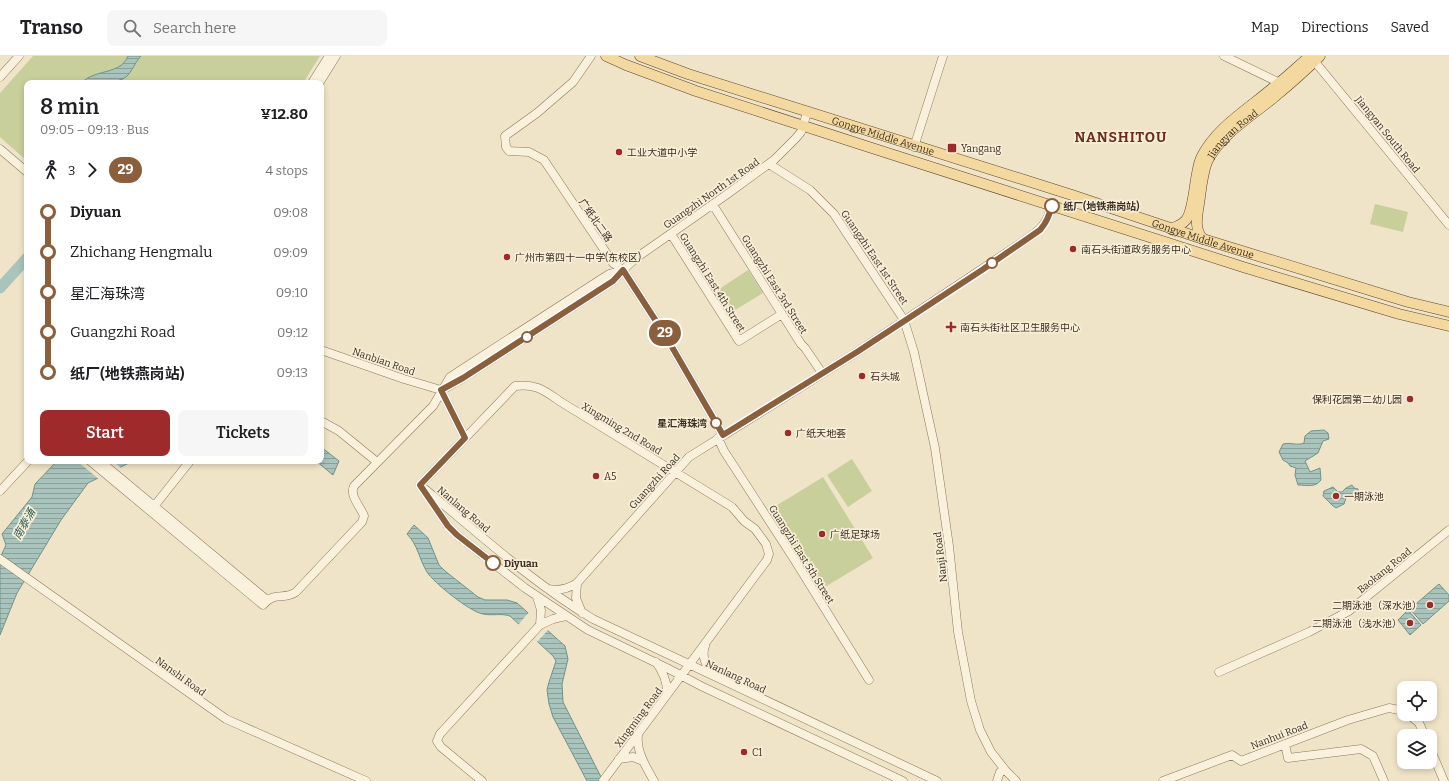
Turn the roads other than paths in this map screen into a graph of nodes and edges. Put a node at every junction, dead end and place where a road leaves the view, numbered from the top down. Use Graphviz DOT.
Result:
graph roads {
  1 [pos="18,56"];
  2 [pos="329,56"];
  3 [pos="336,56"];
  4 [pos="591,56"];
  5 [pos="606,56"];
  6 [pos="640,56"];
  7 [pos="943,56"];
  8 [pos="1224,56"];
  9 [pos="1314,57"];
  10 [pos="0,77"];
  11 [pos="314,80"];
  12 [pos="321,80"];
  13 [pos="1280,83"];
  14 [pos="807,113"];
  15 [pos="803,126"];
  16 [pos="914,146"];
  17 [pos="0,149"];
  18 [pos="769,164"];
  19 [pos="24,169"];
  20 [pos="713,205"];
  21 [pos="1052,206"];
  22 [pos="1449,225"];
  23 [pos="1171,229"];
  24 [pos="671,234"];
  25 [pos="1203,239"];
  26 [pos="623,270"];
  27 [pos="1449,312"];
  28 [pos="782,314"];
  29 [pos="904,320"];
  30 [pos="1449,326"];
  31 [pos="324,351"];
  32 [pos="822,373"];
  33 [pos="441,390"];
  34 [pos="324,423"];
  35 [pos="720,436"];
  36 [pos="465,438"];
  37 [pos="377,462"];
  38 [pos="25,464"];
  39 [pos="94,464"];
  40 [pos="103,464"];
  41 [pos="188,464"];
  42 [pos="675,471"];
  43 [pos="420,485"];
  44 [pos="128,488"];
  45 [pos="0,491"];
  46 [pos="152,508"];
  47 [pos="1449,530"];
  48 [pos="0,559"];
  49 [pos="577,583"];
  50 [pos="548,589"];
  51 [pos="537,597"];
  52 [pos="583,613"];
  53 [pos="566,616"];
  54 [pos="542,622"];
  55 [pos="635,640"];
  56 [pos="707,642"];
  57 [pos="631,651"];
  58 [pos="655,662"];
  59 [pos="690,665"];
  60 [pos="1220,672"];
  61 [pos="682,676"];
  62 [pos="716,677"];
  63 [pos="869,680"];
  64 [pos="742,689"];
  65 [pos="666,697"];
  66 [pos="736,703"];
  67 [pos="1397,710"];
  68 [pos="638,735"];
  69 [pos="1285,744"];
  70 [pos="618,761"];
  71 [pos="643,761"];
  72 [pos="1437,764"];
  73 [pos="1000,772"];
  74 [pos="366,781"];
  75 [pos="482,781"];
  76 [pos="603,781"];
  77 [pos="654,781"];
  78 [pos="903,781"];
  79 [pos="937,781"];
  80 [pos="997,781"];
  81 [pos="1016,781"];
  82 [pos="1163,781"];
  83 [pos="1384,781"];
  84 [pos="1444,781"];
  1 -- 10 [label="street"];
  2 -- 11 [label="street"];
  3 -- 12 [label="street"];
  4 -- 26 [label="street, 广纸北二路"];
  5 -- 15 [label="main road"];
  6 -- 14 [label="main road, Gongye Middle Avenue"];
  7 -- 16 [label="street"];
  8 -- 13 [label="street"];
  9 -- 13 [label="main road, Jiangyan Road"];
  9 -- 22 [label="street, Jiangyan South Road"];
  9 -- 25 [label="main road, Jiangyan Road"];
  13 -- 23 [label="main road, Jiangyan Road"];
  14 -- 15 [label="street, Guangzhi North 1st Road"];
  14 -- 16 [label="main road, Gongye Middle Avenue"];
  15 -- 18 [label="street, Guangzhi North 1st Road"];
  15 -- 21 [label="main road"];
  16 -- 23 [label="main road, Gongye Middle Avenue"];
  17 -- 19 [label="street"];
  18 -- 20 [label="street, Guangzhi North 1st Road"];
  18 -- 29 [label="street, Guangzhi East 1st Street"];
  20 -- 24 [label="street, Guangzhi North 1st Road"];
  20 -- 28 [label="street, Guangzhi East 3rd Street"];
  21 -- 29 [label="street, Guangzhi Road"];
  21 -- 30 [label="main road"];
  23 -- 25 [label="main road, Gongye Middle Avenue"];
  24 -- 26 [label="street, Guangzhi North 1st Road"];
  24 -- 28 [label="street, Guangzhi East 4th Street"];
  25 -- 27 [label="main road, Gongye Middle Avenue"];
  26 -- 33 [label="street"];
  26 -- 35 [label="street, 广纸北二路"];
  28 -- 32 [label="street, Guangzhi East 3rd Street"];
  29 -- 32 [label="street, Guangzhi Road"];
  29 -- 81 [label="street, Nanji Road"];
  31 -- 33 [label="street, Nanbian Road"];
  32 -- 35 [label="street, Guangzhi Road"];
  33 -- 36 [label="street"];
  33 -- 37 [label="street"];
  34 -- 37 [label="street"];
  35 -- 42 [label="street, Guangzhi Road"];
  35 -- 63 [label="street, Guangzhi East 5th Street"];
  36 -- 42 [label="street, Xingming 2nd Road"];
  36 -- 43 [label="street"];
  37 -- 46 [label="street"];
  38 -- 45 [label="street"];
  39 -- 44 [label="street"];
  40 -- 44 [label="street"];
  41 -- 46 [label="street"];
  42 -- 49 [label="street, Guangzhi Road"];
  42 -- 56 [label="street, Xingming 2nd Road"];
  43 -- 50 [label="street, Nanlang Road"];
  43 -- 51 [label="street, Nanlang Road"];
  44 -- 46 [label="street"];
  47 -- 60 [label="street, Baokang Road"];
  48 -- 74 [label="street, Nanshi Road"];
  49 -- 50 [label="street, Guangzhi Road"];
  49 -- 52 [label="street"];
  50 -- 52 [label="street, Nanlang Road"];
  51 -- 53 [label="street, Nanlang Road"];
  51 -- 54 [label="street"];
  52 -- 55 [label="street, Nanlang Road"];
  53 -- 54 [label="street"];
  53 -- 57 [label="street, Nanlang Road"];
  54 -- 75 [label="street"];
  55 -- 57 [label="street"];
  55 -- 59 [label="street, Nanlang Road"];
  56 -- 59 [label="street, Xingming 2nd Road"];
  56 -- 62 [label="street"];
  57 -- 58 [label="street, Nanlang Road"];
  58 -- 61 [label="street, Nanlang Road"];
  58 -- 65 [label="street"];
  59 -- 61 [label="street, Xingming Road"];
  59 -- 62 [label="street, Nanlang Road"];
  61 -- 65 [label="street, Xingming Road"];
  61 -- 66 [label="street, Nanlang Road"];
  62 -- 64 [label="street, Nanlang Road"];
  64 -- 66 [label="street"];
  64 -- 79 [label="street, Nanlang Road"];
  65 -- 68 [label="street, Xingming Road"];
  66 -- 78 [label="street, Nanlang Road"];
  67 -- 69 [label="street, Nanhui Road"];
  68 -- 70 [label="street, Xingming Road"];
  68 -- 71 [label="street"];
  69 -- 82 [label="street, Nanhui Road"];
  69 -- 83 [label="street"];
  70 -- 71 [label="street"];
  70 -- 76 [label="street, Xingming Road"];
  71 -- 77 [label="street"];
  72 -- 84 [label="street"];
  73 -- 80 [label="street"];
}
